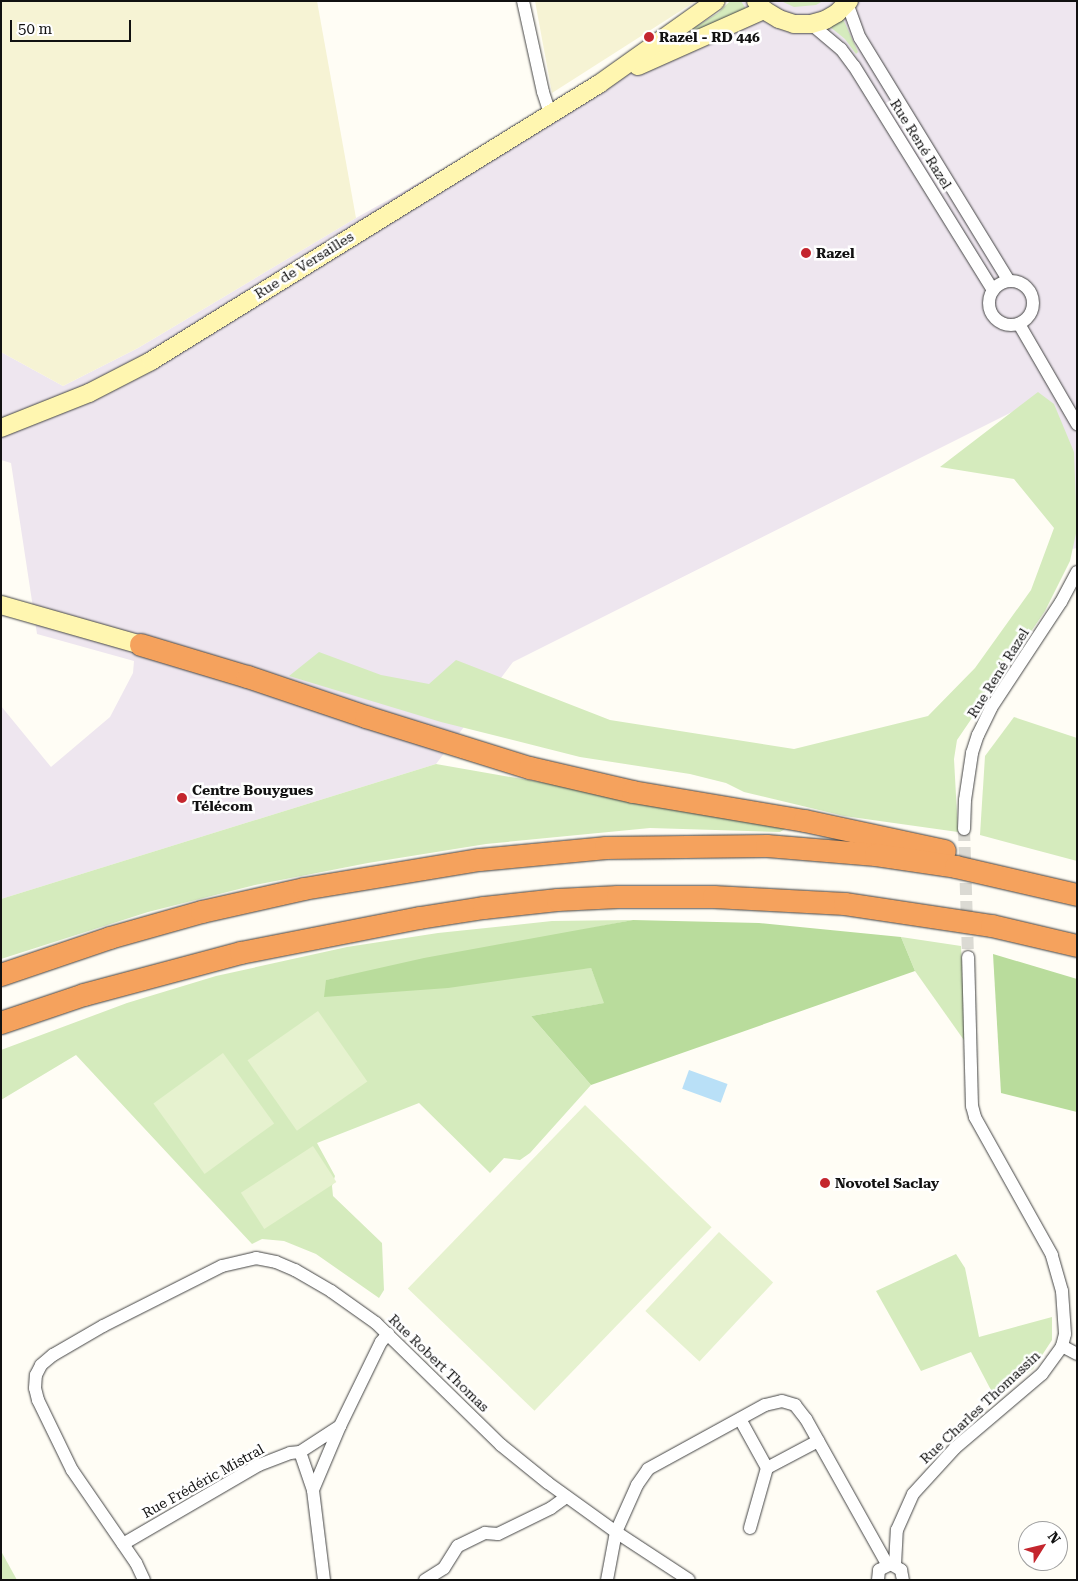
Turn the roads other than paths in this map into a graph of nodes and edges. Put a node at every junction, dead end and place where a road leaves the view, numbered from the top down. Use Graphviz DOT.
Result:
graph roads {
  1 [pos="524,1"];
  2 [pos="716,1"];
  3 [pos="848,2"];
  4 [pos="760,6"];
  5 [pos="811,24"];
  6 [pos="599,84"];
  7 [pos="550,113"];
  8 [pos="1009,281"];
  9 [pos="993,290"];
  10 [pos="1019,324"];
  11 [pos="1077,424"];
  12 [pos="1,428"];
  13 [pos="1077,572"];
  14 [pos="1,605"];
  15 [pos="137,644"];
  16 [pos="964,829"];
  17 [pos="979,872"];
  18 [pos="1077,895"];
  19 [pos="1077,946"];
  20 [pos="968,957"];
  21 [pos="1,974"];
  22 [pos="1,1023"];
  23 [pos="388,1334"];
  24 [pos="1062,1346"];
  25 [pos="1077,1354"];
  26 [pos="740,1419"];
  27 [pos="340,1426"];
  28 [pos="818,1441"];
  29 [pos="300,1452"];
  30 [pos="767,1468"];
  31 [pos="313,1490"];
  32 [pos="566,1497"];
  33 [pos="750,1528"];
  34 [pos="616,1532"];
  35 [pos="123,1544"];
  36 [pos="891,1565"];
  37 [pos="875,1579"];
  38 [pos="144,1580"];
  39 [pos="324,1580"];
  40 [pos="425,1580"];
  41 [pos="607,1580"];
  42 [pos="689,1580"];
  43 [pos="903,1580"];
  1 -- 7 [label="street"];
  2 -- 6 [label="main road, Rue de Versailles"];
  3 -- 5 [label="main road"];
  3 -- 8 [label="street, Rue René Razel"];
  4 -- 5 [label="main road"];
  4 -- 6 [label="main road, Rue de Versailles"];
  5 -- 9 [label="street, Rue René Razel"];
  6 -- 7 [label="main road, Rue de Versailles"];
  7 -- 12 [label="main road, Rue de Versailles"];
  8 -- 9 [label="street"];
  8 -- 10 [label="street, Rue René Razel"];
  9 -- 10 [label="street"];
  10 -- 11 [label="street"];
  13 -- 16 [label="street, Rue René Razel"];
  14 -- 15 [label="main road"];
  15 -- 17 [label="highway"];
  17 -- 18 [label="highway"];
  17 -- 21 [label="highway"];
  19 -- 22 [label="highway"];
  20 -- 24 [label="street, Rue Charles Thomassin"];
  23 -- 27 [label="street"];
  23 -- 32 [label="street, Rue Robert Thomas"];
  23 -- 35 [label="street, Rue Robert Thomas"];
  24 -- 25 [label="street"];
  24 -- 36 [label="street, Rue Charles Thomassin"];
  26 -- 28 [label="street"];
  26 -- 30 [label="street"];
  26 -- 34 [label="street"];
  27 -- 29 [label="street, Rue Frédéric Mistral"];
  27 -- 31 [label="street"];
  28 -- 30 [label="street"];
  28 -- 36 [label="street"];
  29 -- 31 [label="street"];
  29 -- 35 [label="street, Rue Frédéric Mistral"];
  30 -- 33 [label="street"];
  31 -- 39 [label="street"];
  32 -- 34 [label="street, Rue Robert Thomas"];
  32 -- 40 [label="street"];
  34 -- 41 [label="street"];
  34 -- 42 [label="street, Rue Robert Thomas"];
  35 -- 38 [label="street"];
  36 -- 37 [label="street"];
  36 -- 43 [label="street"];
}
